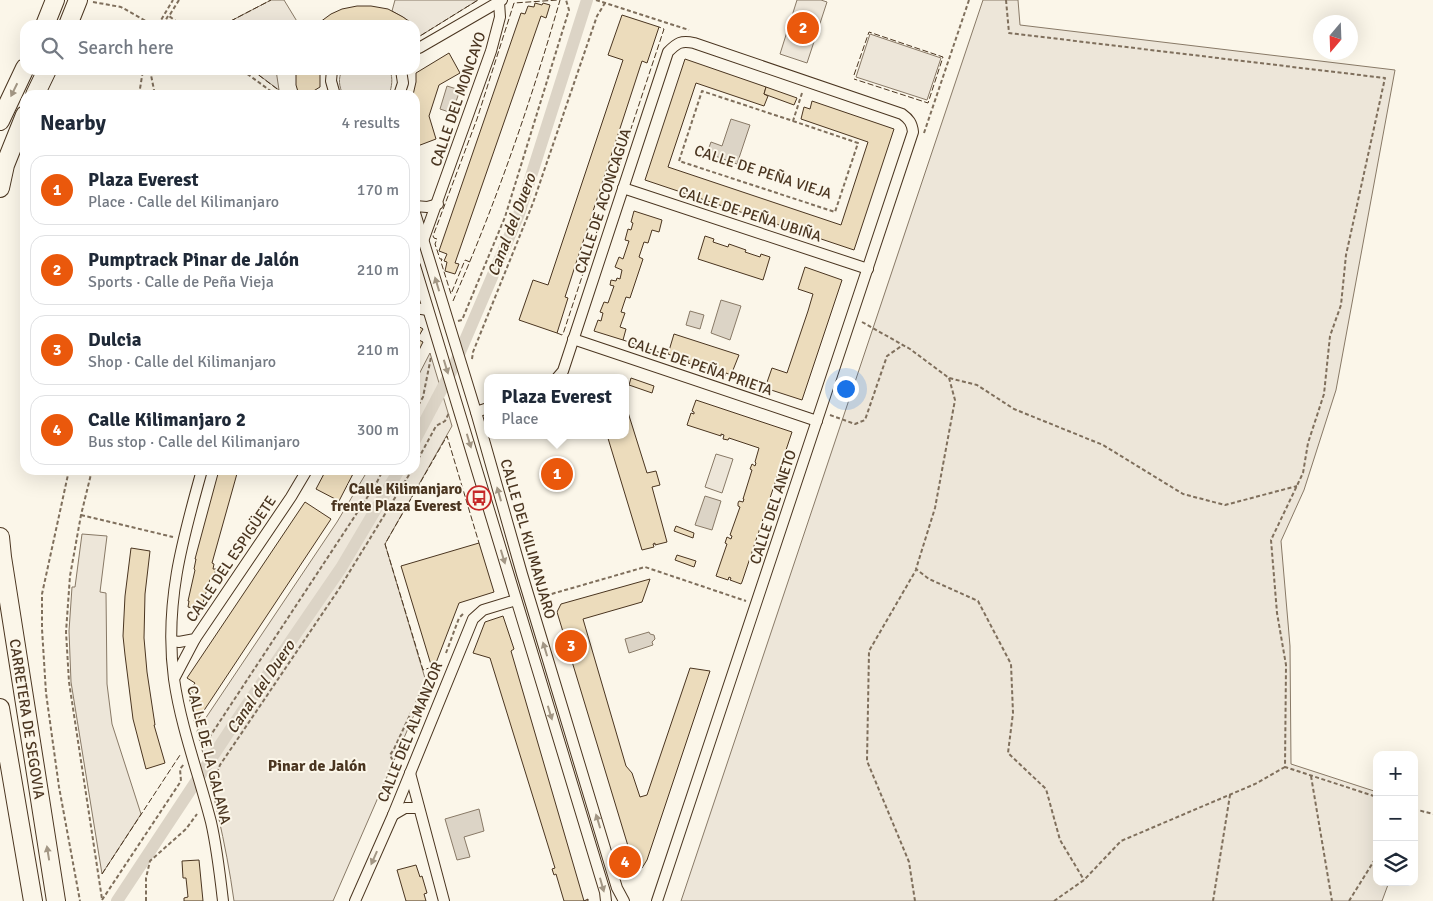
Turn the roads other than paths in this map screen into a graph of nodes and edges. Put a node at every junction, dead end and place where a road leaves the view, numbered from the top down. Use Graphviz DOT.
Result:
graph roads {
  1 [pos="55,0"];
  2 [pos="500,1"];
  3 [pos="47,20"];
  4 [pos="420,47"];
  5 [pos="22,75"];
  6 [pos="44,75"];
  7 [pos="332,75"];
  8 [pos="402,75"];
  9 [pos="37,90"];
  10 [pos="332,90"];
  11 [pos="401,90"];
  12 [pos="0,121"];
  13 [pos="912,124"];
  14 [pos="20,128"];
  15 [pos="0,188"];
  16 [pos="623,188"];
  17 [pos="438,204"];
  18 [pos="420,206"];
  19 [pos="420,230"];
  20 [pos="423,241"];
  21 [pos="868,269"];
  22 [pos="420,283"];
  23 [pos="420,309"];
  24 [pos="428,310"];
  25 [pos="573,339"];
  26 [pos="560,374"];
  27 [pos="484,409"];
  28 [pos="476,412"];
  29 [pos="819,416"];
  30 [pos="201,475"];
  31 [pos="304,475"];
  32 [pos="0,537"];
  33 [pos="516,600"];
  34 [pos="195,639"];
  35 [pos="172,641"];
  36 [pos="174,678"];
  37 [pos="0,708"];
  38 [pos="0,770"];
  39 [pos="410,773"];
  40 [pos="13,785"];
  41 [pos="419,808"];
  42 [pos="393,815"];
  43 [pos="657,900"];
  44 [pos="33,901"];
  45 [pos="56,901"];
  46 [pos="223,901"];
  47 [pos="355,901"];
  48 [pos="444,901"];
  49 [pos="606,901"];
  50 [pos="624,901"];
  1 -- 3 [label="highway"];
  2 -- 4 [label="street"];
  2 -- 17 [label="street, CALLE DEL MONCAYO"];
  5 -- 12 [label="highway, one-way"];
  6 -- 9 [label="highway"];
  7 -- 10 [label="street"];
  8 -- 11 [label="street"];
  13 -- 16 [label="street, CALLE DE ACONCAGUA"];
  13 -- 21 [label="street, CALLE DEL ANETO"];
  14 -- 15 [label="highway"];
  16 -- 21 [label="street, CALLE DE PEÑA UBIÑA"];
  16 -- 25 [label="street, CALLE DE ACONCAGUA"];
  17 -- 18 [label="street"];
  17 -- 20 [label="street, CALLE DEL MONCAYO"];
  19 -- 20 [label="street, CALLE DEL KILIMANJARO"];
  28 -- 20 [label="street, CALLE DEL KILIMANJARO, one-way"];
  21 -- 29 [label="street, CALLE DEL ANETO"];
  22 -- 24 [label="street, CALLE DEL KILIMANJARO"];
  23 -- 24 [label="street"];
  24 -- 33 [label="street, CALLE DEL KILIMANJARO, one-way"];
  25 -- 26 [label="street, CALLE DE ACONCAGUA"];
  25 -- 29 [label="street, CALLE DE PEÑA PRIETA"];
  27 -- 28 [label="street"];
  50 -- 28 [label="street, CALLE DEL KILIMANJARO, one-way"];
  29 -- 43 [label="street, CALLE DEL ANETO"];
  30 -- 35 [label="street, CALLE DE LA GALANA"];
  31 -- 34 [label="street, CALLE DEL ESPIGÜETE"];
  45 -- 32 [label="highway, CARRETERA DE SEGOVIA, one-way"];
  33 -- 39 [label="street, CALLE DEL ALMANZOR"];
  33 -- 49 [label="street, CALLE DEL KILIMANJARO, one-way"];
  34 -- 35 [label="street, CALLE DEL ESPIGÜETE"];
  34 -- 36 [label="street, CALLE DEL ESPIGÜETE"];
  35 -- 36 [label="street, CALLE DE LA GALANA"];
  36 -- 46 [label="street, CALLE DE LA GALANA"];
  37 -- 40 [label="highway, CARRETERA DE SEGOVIA"];
  38 -- 40 [label="highway"];
  39 -- 41 [label="street"];
  39 -- 42 [label="street, CALLE DEL ALMANZOR"];
  40 -- 44 [label="highway, CARRETERA DE SEGOVIA"];
  41 -- 42 [label="street"];
  41 -- 48 [label="street"];
  42 -- 47 [label="street, CALLE DEL ALMANZOR, one-way"];
}
